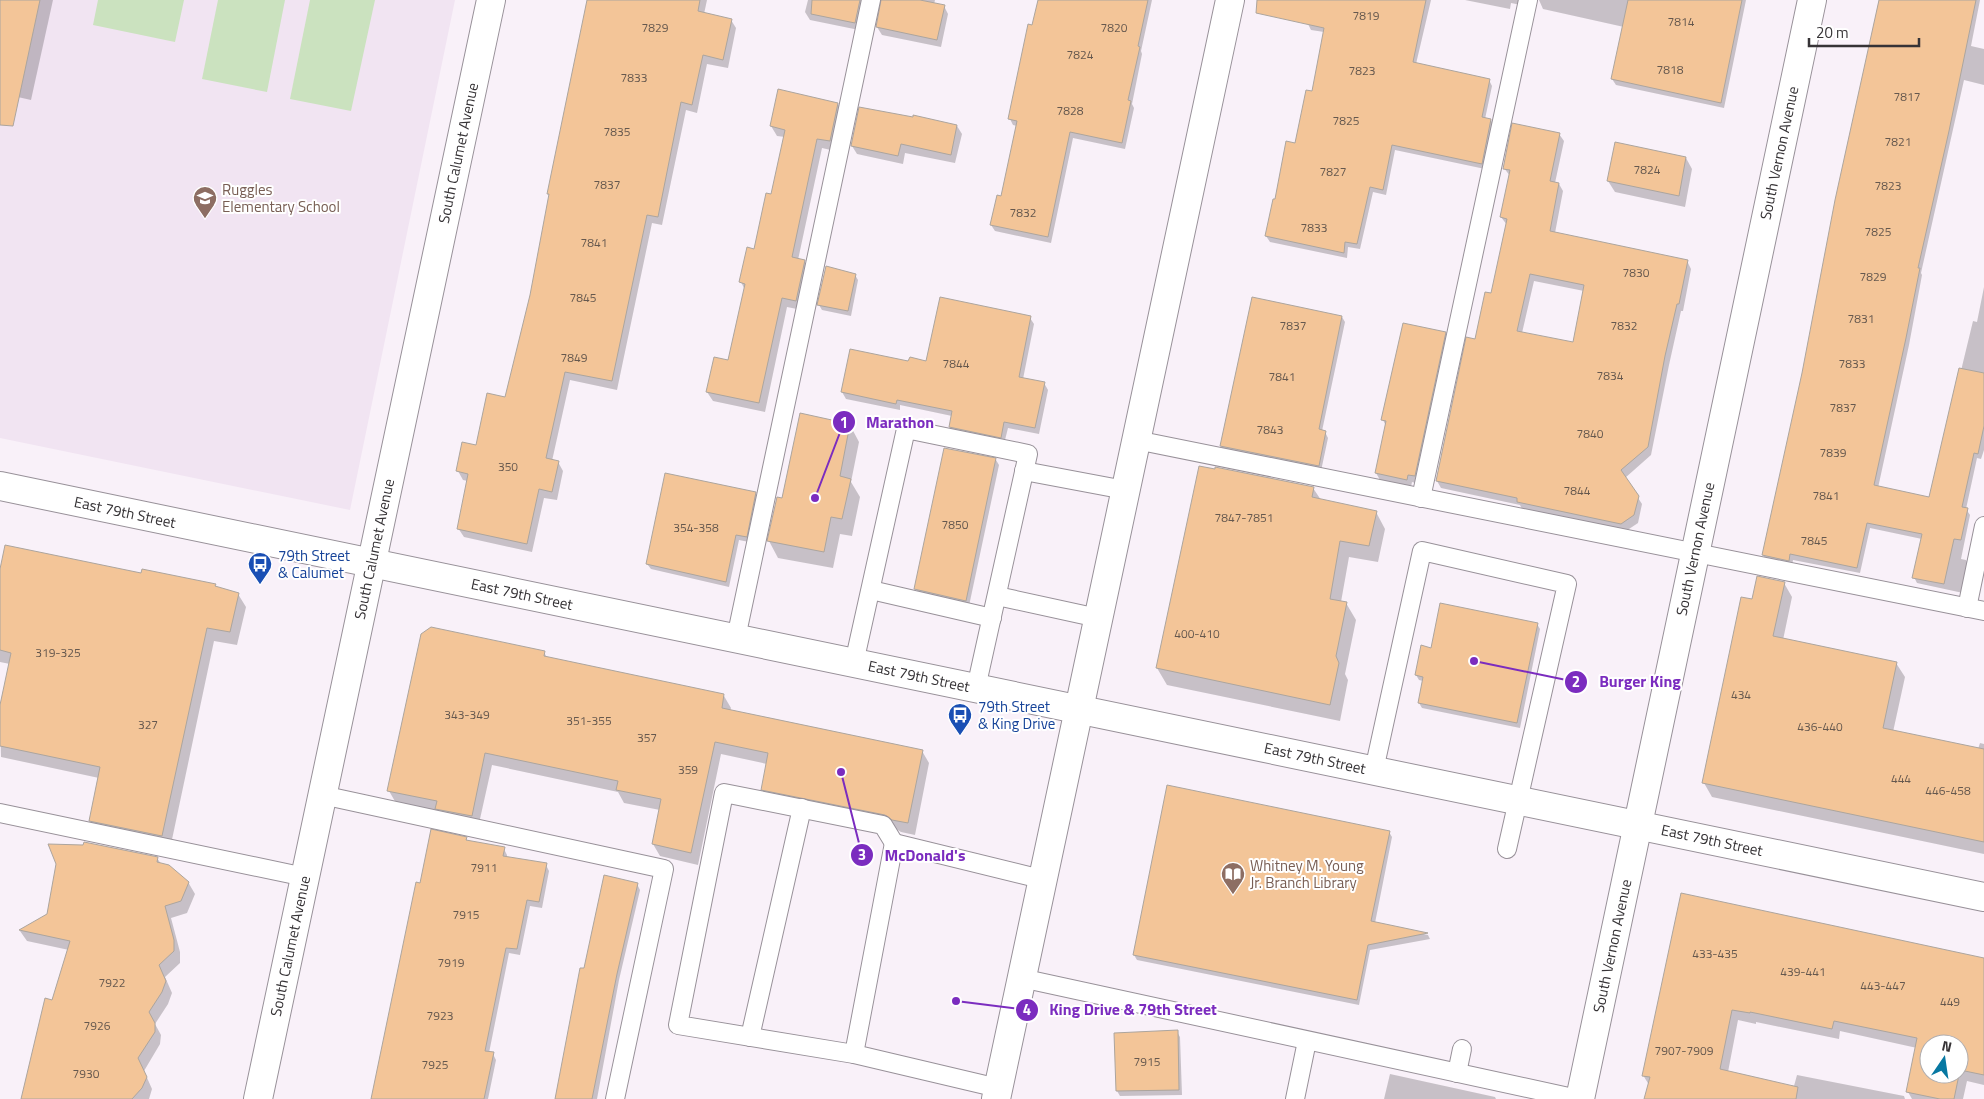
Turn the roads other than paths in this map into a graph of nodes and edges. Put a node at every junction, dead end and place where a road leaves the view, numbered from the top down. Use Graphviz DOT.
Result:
graph roads {
  1 [pos="491,0"];
  2 [pos="871,0"];
  3 [pos="1230,0"];
  4 [pos="1528,0"];
  5 [pos="1812,0"];
  6 [pos="1136,440"];
  7 [pos="1024,471"];
  8 [pos="0,486"];
  9 [pos="1125,490"];
  10 [pos="1421,498"];
  11 [pos="1984,526"];
  12 [pos="1694,553"];
  13 [pos="371,563"];
  14 [pos="871,590"];
  15 [pos="997,596"];
  16 [pos="1975,609"];
  17 [pos="992,618"];
  18 [pos="1098,618"];
  19 [pos="736,638"];
  20 [pos="854,663"];
  21 [pos="976,688"];
  22 [pos="1079,710"];
  23 [pos="1374,770"];
  24 [pos="322,795"];
  25 [pos="1519,800"];
  26 [pos="802,808"];
  27 [pos="0,813"];
  28 [pos="1637,825"];
  29 [pos="894,843"];
  30 [pos="1507,849"];
  31 [pos="305,877"];
  32 [pos="1041,879"];
  33 [pos="1984,897"];
  34 [pos="1021,978"];
  35 [pos="750,1037"];
  36 [pos="1307,1041"];
  37 [pos="1462,1049"];
  38 [pos="854,1054"];
  39 [pos="1457,1073"];
  40 [pos="997,1094"];
  41 [pos="258,1099"];
  42 [pos="615,1099"];
  43 [pos="1295,1099"];
  44 [pos="1579,1099"];
  1 -- 13 [label="street, South Calumet Avenue"];
  2 -- 19 [label="lane"];
  3 -- 6 [label="street"];
  4 -- 10 [label="lane"];
  5 -- 12 [label="street, South Vernon Avenue"];
  6 -- 9 [label="street"];
  6 -- 10 [label="lane"];
  7 -- 9 [label="lane"];
  7 -- 14 [label="lane"];
  7 -- 15 [label="lane"];
  8 -- 13 [label="street, East 79th Street"];
  9 -- 18 [label="street"];
  10 -- 12 [label="lane"];
  11 -- 16 [label="lane"];
  12 -- 16 [label="lane"];
  12 -- 28 [label="street, South Vernon Avenue"];
  13 -- 19 [label="street, East 79th Street"];
  13 -- 24 [label="street, South Calumet Avenue"];
  14 -- 17 [label="lane"];
  14 -- 20 [label="lane"];
  15 -- 17 [label="lane"];
  15 -- 18 [label="lane"];
  17 -- 21 [label="lane"];
  18 -- 22 [label="street"];
  19 -- 20 [label="street, East 79th Street"];
  20 -- 21 [label="street, East 79th Street"];
  21 -- 22 [label="street, East 79th Street"];
  22 -- 23 [label="street, East 79th Street"];
  22 -- 32 [label="street"];
  23 -- 25 [label="street, East 79th Street"];
  23 -- 25 [label="lane"];
  24 -- 31 [label="street, South Calumet Avenue"];
  24 -- 42 [label="lane"];
  25 -- 28 [label="street, East 79th Street"];
  25 -- 30 [label="lane"];
  26 -- 29 [label="lane"];
  26 -- 35 [label="lane"];
  26 -- 35 [label="lane"];
  27 -- 31 [label="lane"];
  28 -- 33 [label="street, East 79th Street"];
  28 -- 44 [label="street, South Vernon Avenue"];
  29 -- 32 [label="lane"];
  29 -- 38 [label="lane"];
  31 -- 41 [label="street, South Calumet Avenue"];
  32 -- 34 [label="street"];
  34 -- 36 [label="lane"];
  34 -- 40 [label="street"];
  35 -- 38 [label="lane"];
  36 -- 39 [label="lane"];
  36 -- 43 [label="lane"];
  37 -- 39 [label="lane"];
  38 -- 40 [label="lane"];
  39 -- 44 [label="lane"];
}
